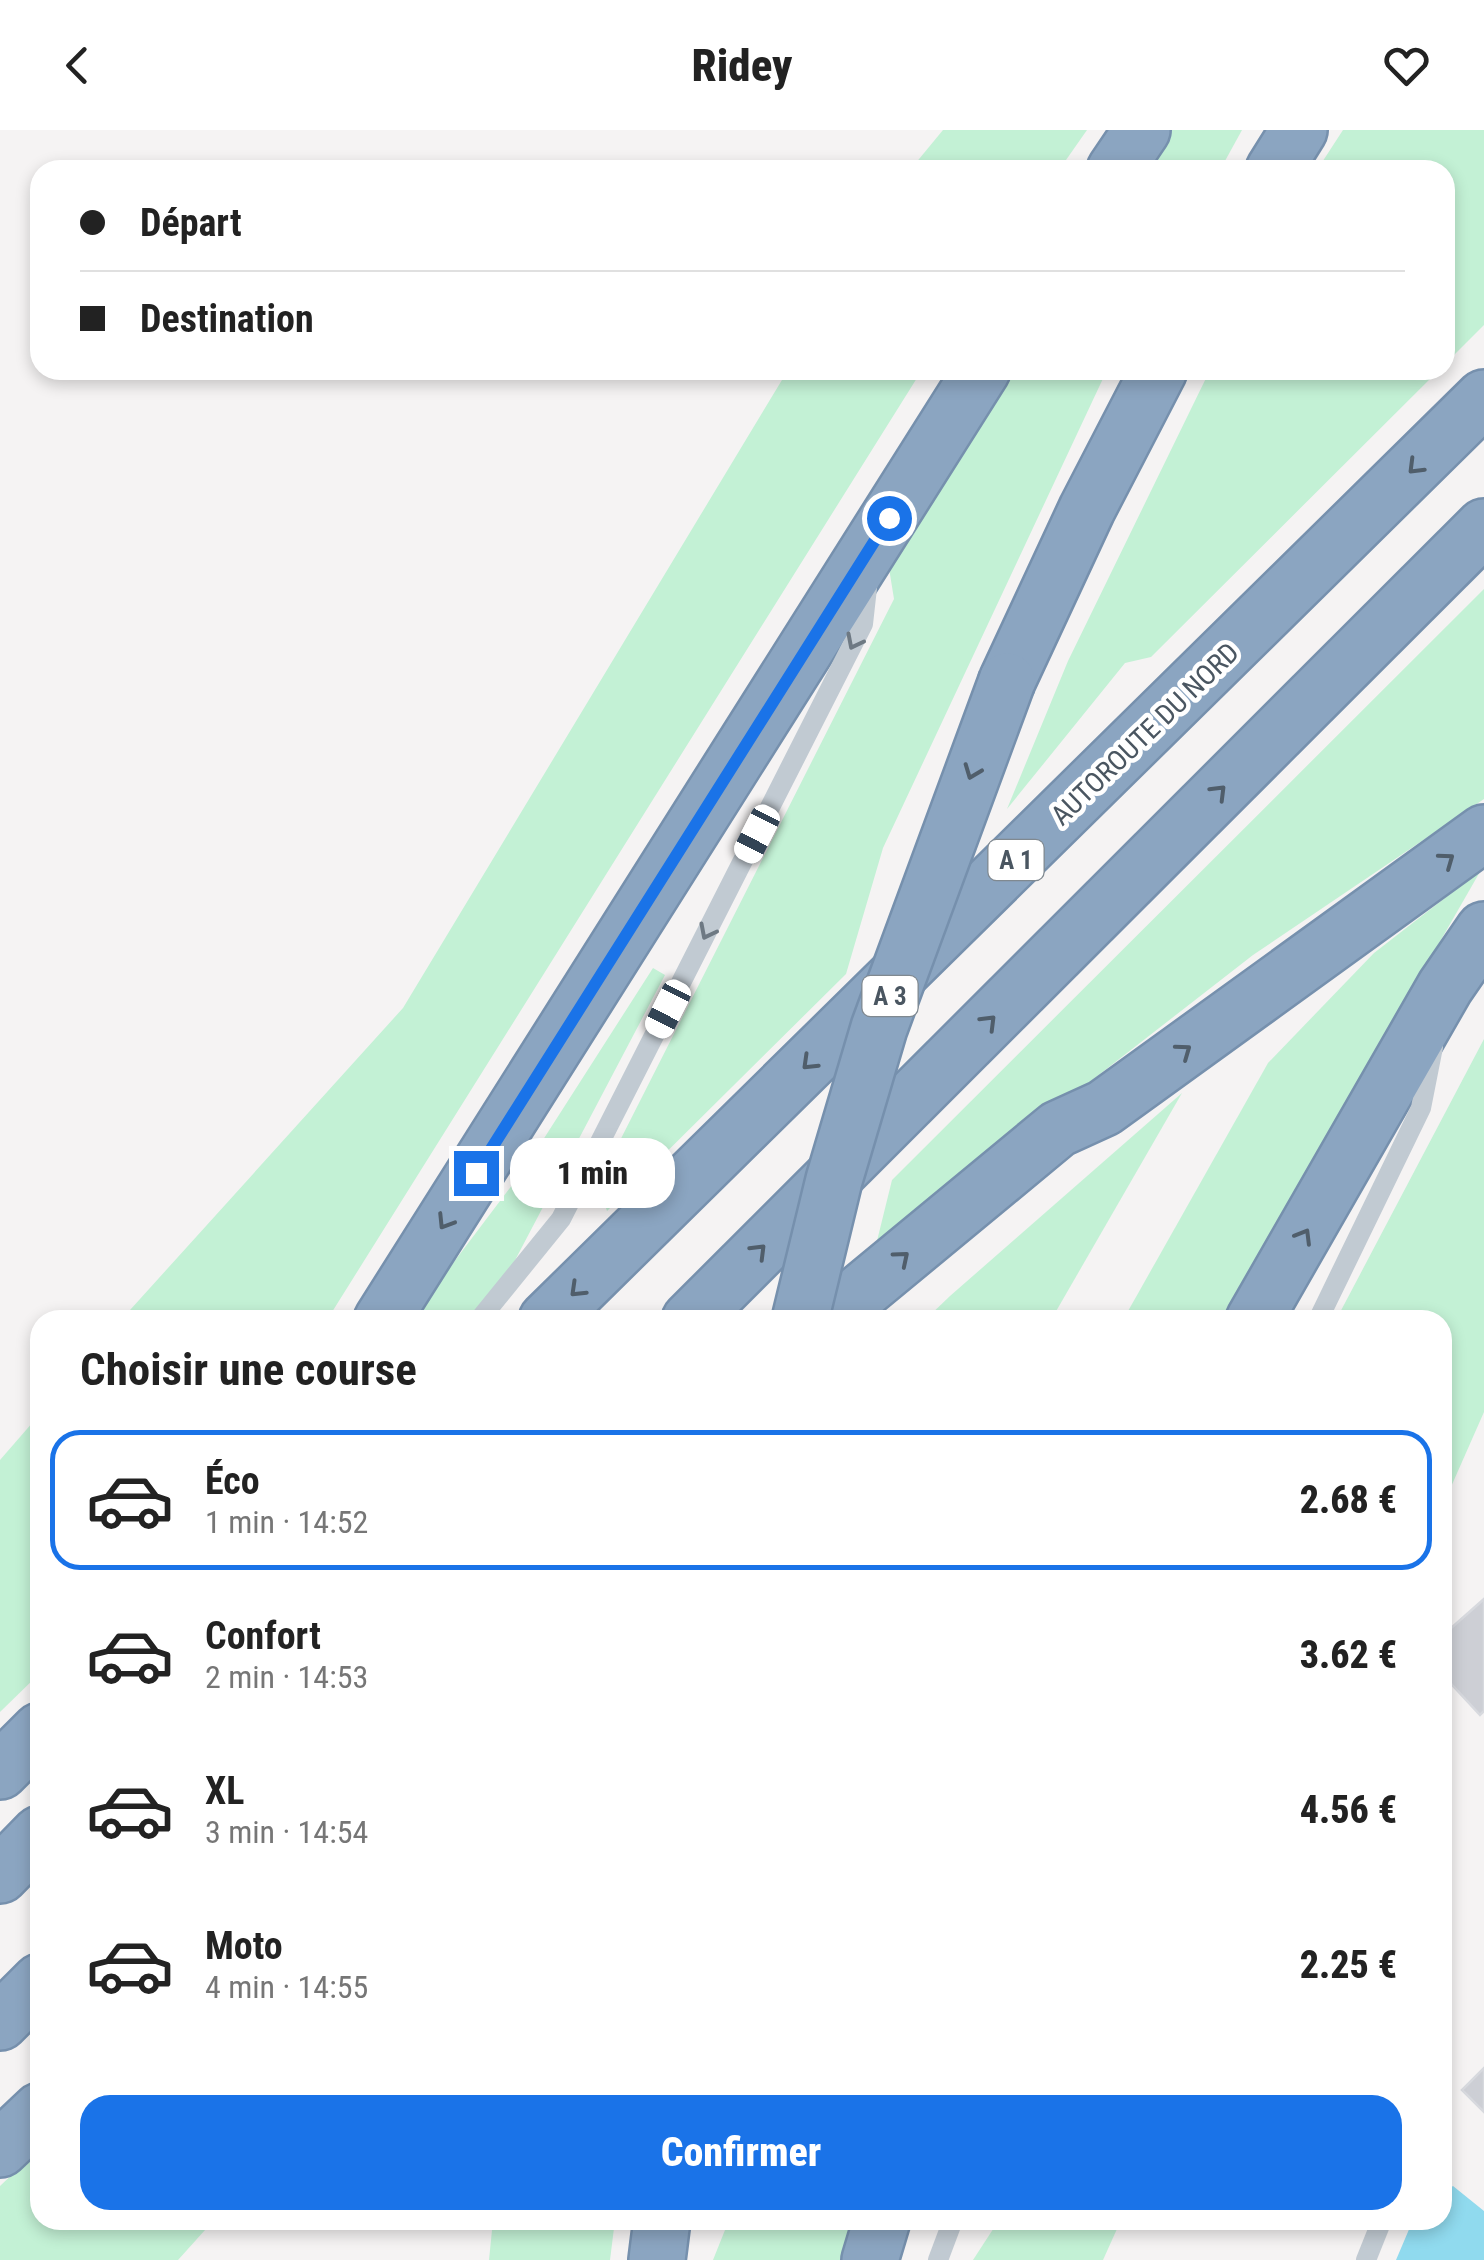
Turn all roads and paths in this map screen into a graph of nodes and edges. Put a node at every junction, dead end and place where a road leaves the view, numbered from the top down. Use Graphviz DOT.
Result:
graph roads {
  1 [pos="1142,130"];
  2 [pos="1299,130"];
  3 [pos="1121,160"];
  4 [pos="1280,160"];
  5 [pos="976,380"];
  6 [pos="1154,380"];
  7 [pos="1484,398"];
  8 [pos="1484,527"];
  9 [pos="870,548"];
  10 [pos="1484,834"];
  11 [pos="1484,930"];
  12 [pos="1445,987"];
  13 [pos="1104,1108"];
  14 [pos="388,1310"];
  15 [pos="486,1310"];
  16 [pos="557,1310"];
  17 [pos="700,1310"];
  18 [pos="802,1310"];
  19 [pos="839,1310"];
  20 [pos="897,1310"];
  21 [pos="1260,1310"];
  22 [pos="1323,1310"];
  23 [pos="30,1740"];
  24 [pos="0,1771"];
  25 [pos="30,1844"];
  26 [pos="0,1876"];
  27 [pos="30,1992"];
  28 [pos="0,2022"];
  29 [pos="30,2120"];
  30 [pos="0,2149"];
  31 [pos="661,2230"];
  32 [pos="879,2230"];
  33 [pos="949,2230"];
  34 [pos="1378,2230"];
  35 [pos="657,2260"];
  36 [pos="870,2260"];
  37 [pos="938,2260"];
  38 [pos="1366,2260"];
  1 -- 3 [label="highway"];
  2 -- 4 [label="highway"];
  5 -- 9 [label="highway"];
  6 -- 18 [label="highway, A 3, one-way, bridge"];
  7 -- 16 [label="highway, AUTOROUTE DU NORD / A 1, one-way"];
  17 -- 8 [label="highway, one-way"];
  9 -- 14 [label="highway, one-way"];
  9 -- 15 [label="lane, one-way"];
  13 -- 10 [label="highway, one-way"];
  11 -- 12 [label="highway"];
  21 -- 12 [label="highway, one-way"];
  12 -- 22 [label="lane"];
  19 -- 13 [label="highway, one-way"];
  13 -- 20 [label="highway"];
  23 -- 24 [label="highway"];
  25 -- 26 [label="highway"];
  27 -- 28 [label="highway"];
  29 -- 30 [label="highway"];
  31 -- 35 [label="highway"];
  32 -- 36 [label="highway"];
  33 -- 37 [label="lane"];
  34 -- 38 [label="lane"];
}
